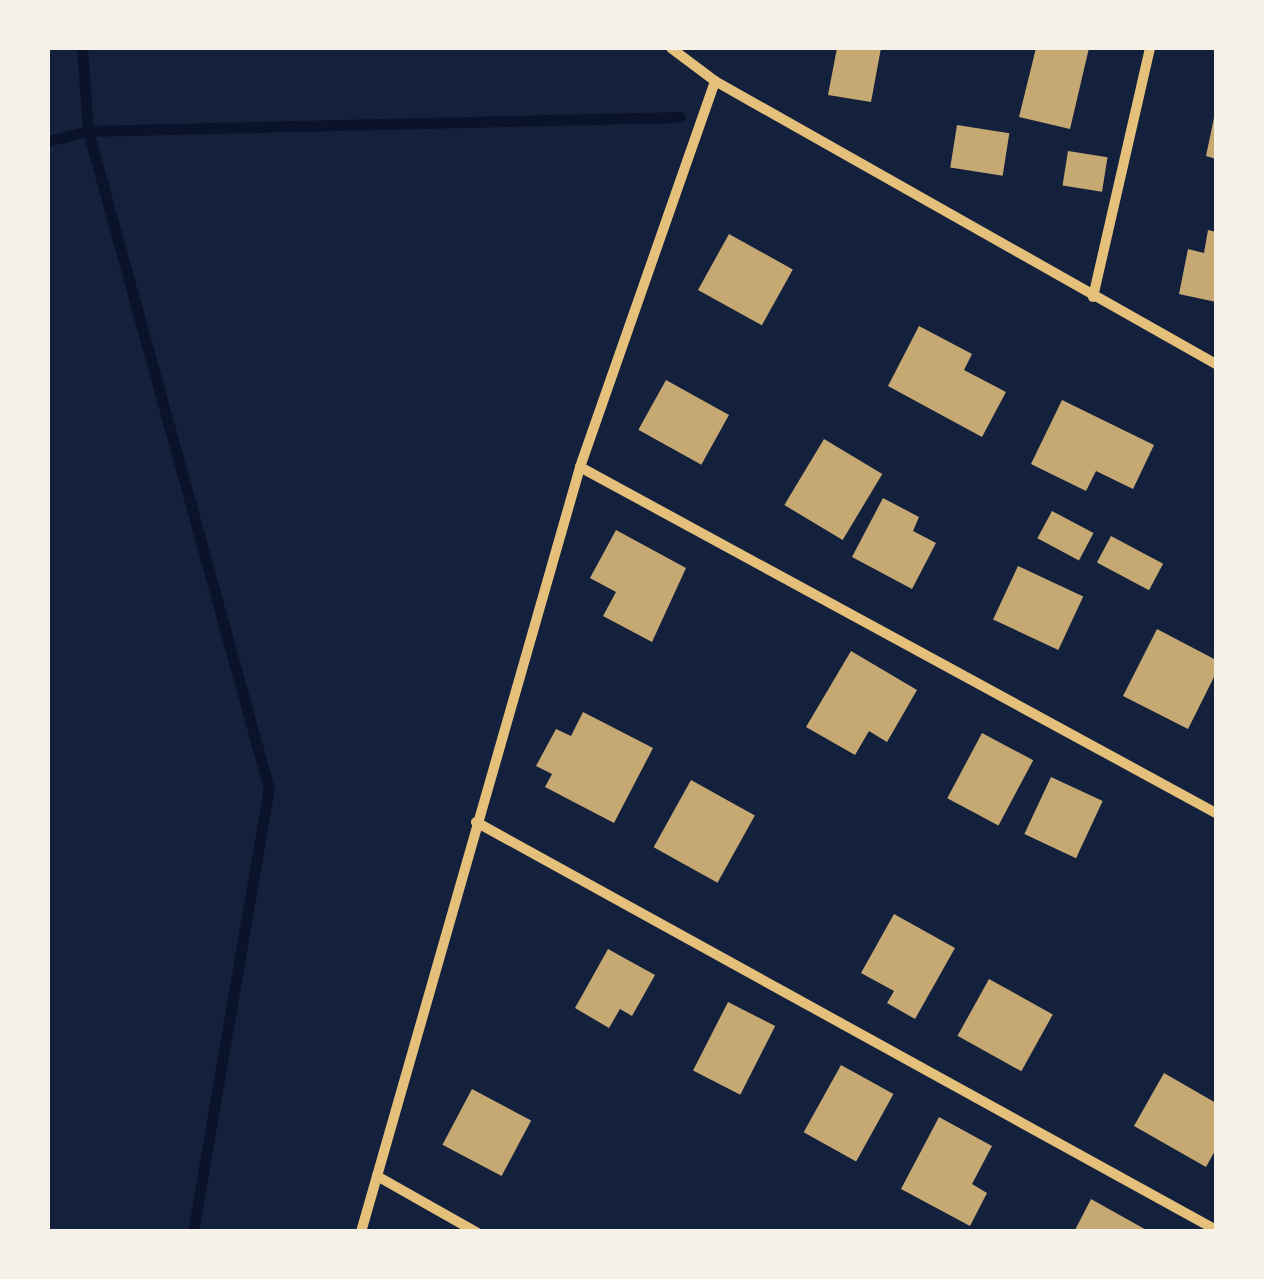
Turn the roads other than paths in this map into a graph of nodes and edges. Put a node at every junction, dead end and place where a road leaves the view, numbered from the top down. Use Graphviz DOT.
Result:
graph roads {
  1 [pos="670,48"];
  2 [pos="1150,48"];
  3 [pos="715,81"];
  4 [pos="1093,297"];
  5 [pos="1216,364"];
  6 [pos="580,466"];
  7 [pos="1216,813"];
  8 [pos="476,822"];
  9 [pos="377,1176"];
  10 [pos="1216,1230"];
  11 [pos="361,1232"];
  12 [pos="476,1232"];
  1 -- 3 [label="street"];
  2 -- 4 [label="street"];
  3 -- 4 [label="street"];
  3 -- 6 [label="street"];
  4 -- 5 [label="street"];
  6 -- 7 [label="street"];
  6 -- 8 [label="street"];
  8 -- 9 [label="street"];
  8 -- 10 [label="street"];
  9 -- 11 [label="street"];
  9 -- 12 [label="street"];
}
